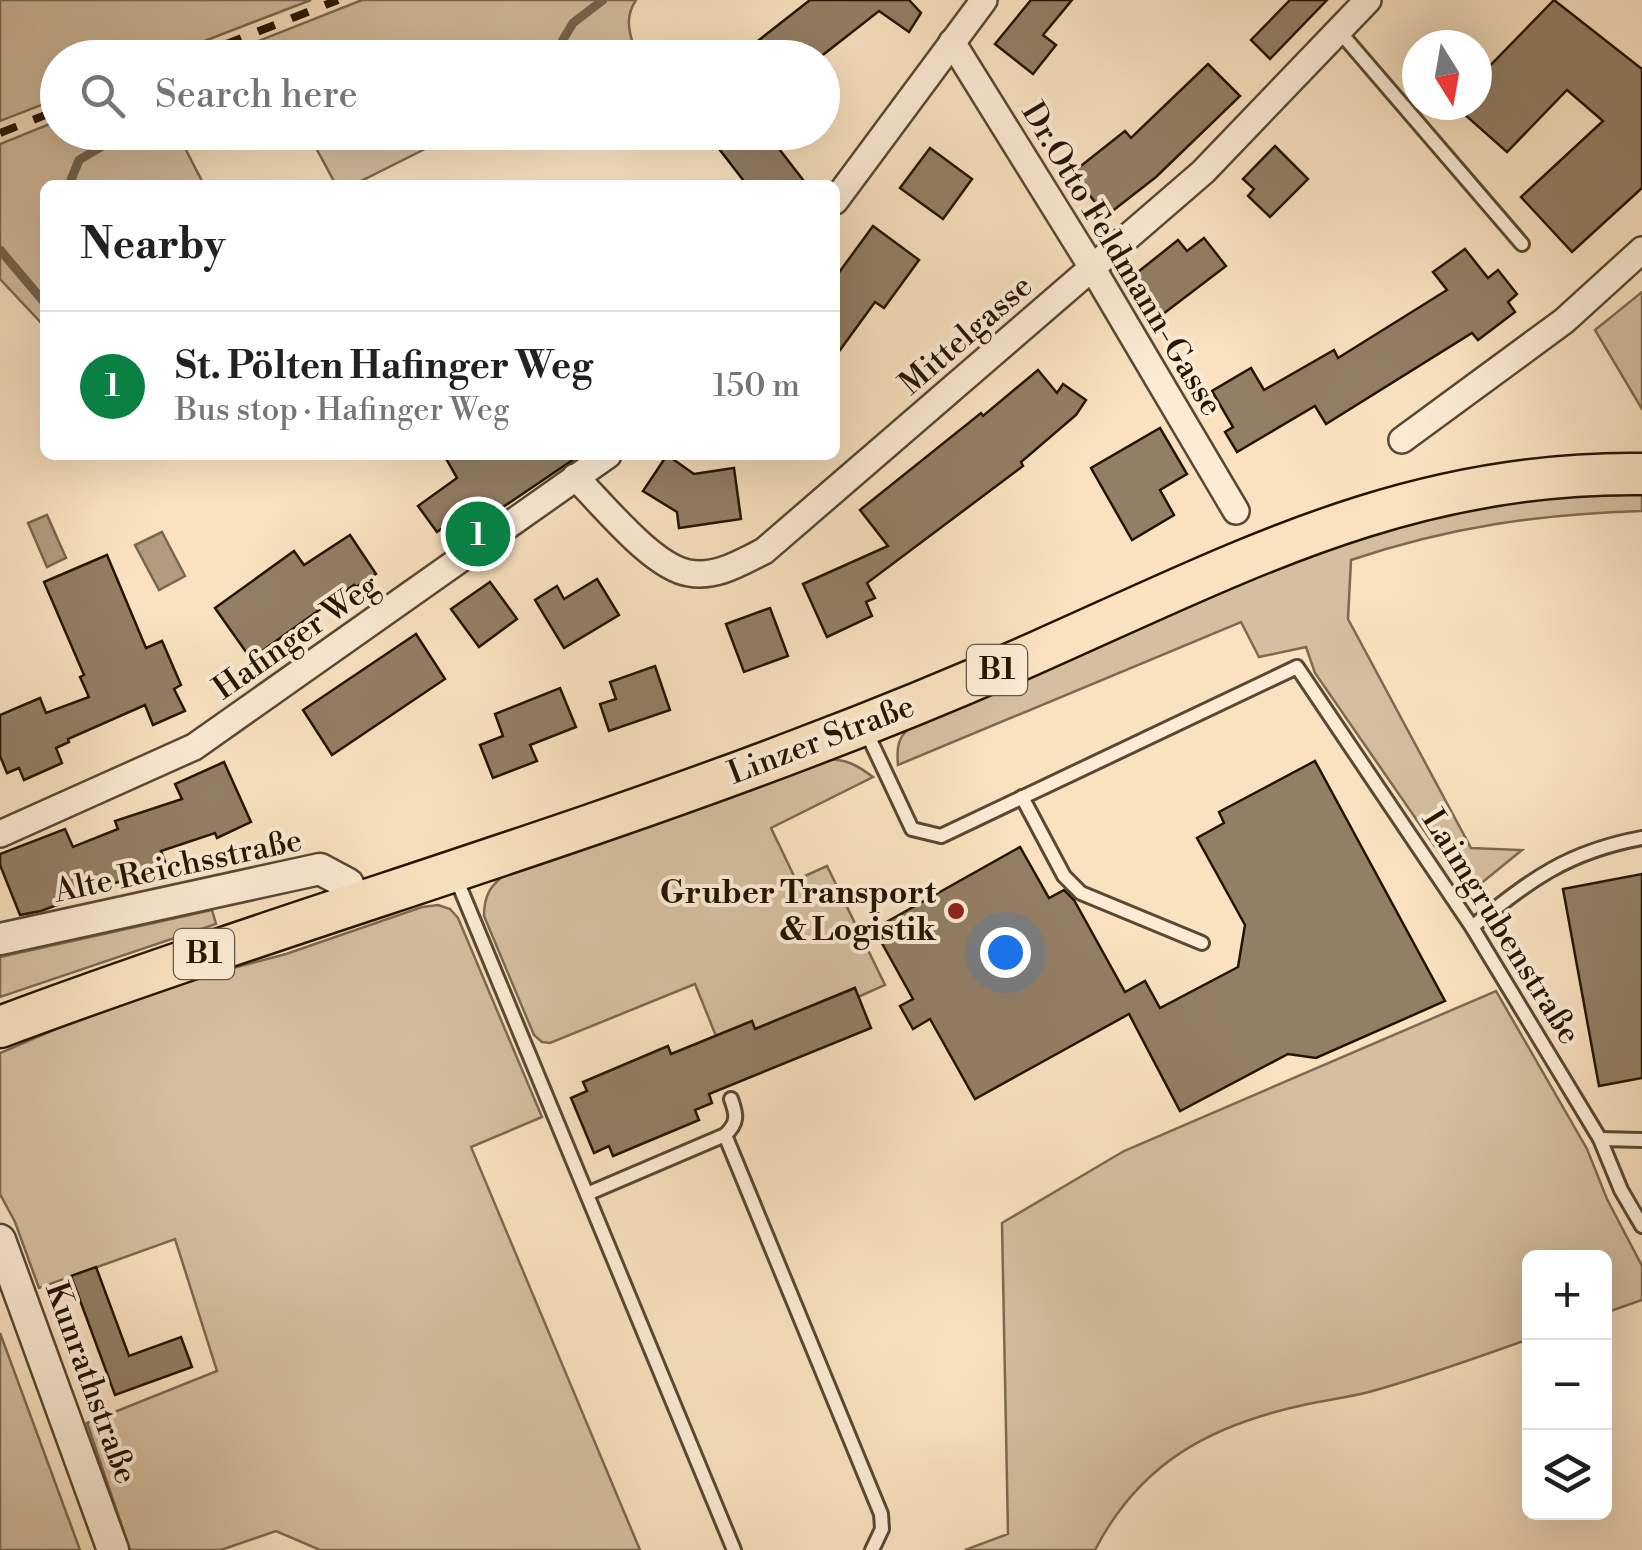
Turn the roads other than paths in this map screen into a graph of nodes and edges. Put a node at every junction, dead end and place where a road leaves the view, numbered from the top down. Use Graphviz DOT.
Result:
graph roads {
  1 [pos="984,0"];
  2 [pos="1368,0"];
  3 [pos="1339,31"];
  4 [pos="952,42"];
  5 [pos="840,194"];
  6 [pos="1522,244"];
  7 [pos="1642,250"];
  8 [pos="1093,269"];
  9 [pos="1402,440"];
  10 [pos="600,460"];
  11 [pos="1642,474"];
  12 [pos="575,476"];
  13 [pos="1236,510"];
  14 [pos="864,726"];
  15 [pos="1022,798"];
  16 [pos="0,834"];
  17 [pos="1642,838"];
  18 [pos="453,870"];
  19 [pos="357,902"];
  20 [pos="1472,926"];
  21 [pos="0,939"];
  22 [pos="1202,943"];
  23 [pos="0,1027"];
  24 [pos="731,1100"];
  25 [pos="725,1134"];
  26 [pos="1600,1139"];
  27 [pos="1642,1140"];
  28 [pos="587,1194"];
  29 [pos="1642,1226"];
  30 [pos="0,1240"];
  31 [pos="114,1550"];
  32 [pos="734,1550"];
  33 [pos="872,1550"];
  1 -- 4 [label="street"];
  2 -- 3 [label="street, Mittelgasse"];
  3 -- 6 [label="lane"];
  3 -- 8 [label="street, Mittelgasse"];
  4 -- 5 [label="street"];
  4 -- 8 [label="street, Dr.Otto Feldmann-Gasse"];
  7 -- 9 [label="street"];
  8 -- 12 [label="street, Mittelgasse"];
  8 -- 13 [label="street, Dr.Otto Feldmann-Gasse"];
  10 -- 12 [label="street, Hafinger Weg"];
  11 -- 14 [label="main road, Linzer Straße / B1"];
  12 -- 16 [label="street, Hafinger Weg"];
  14 -- 15 [label="lane"];
  14 -- 18 [label="main road, Linzer Straße / B1"];
  15 -- 20 [label="lane, Laimgrubenstraße"];
  15 -- 22 [label="lane"];
  17 -- 20 [label="lane"];
  18 -- 19 [label="main road, Linzer Straße / B1"];
  18 -- 28 [label="lane"];
  19 -- 21 [label="street, Alte Reichsstraße"];
  19 -- 23 [label="main road, Linzer Straße / B1"];
  20 -- 26 [label="lane, Laimgrubenstraße"];
  24 -- 25 [label="lane"];
  25 -- 28 [label="lane"];
  25 -- 33 [label="lane"];
  26 -- 27 [label="lane"];
  26 -- 29 [label="lane, Laimgrubenstraße"];
  28 -- 32 [label="lane"];
  30 -- 31 [label="street, Kunrathstraße"];
}
